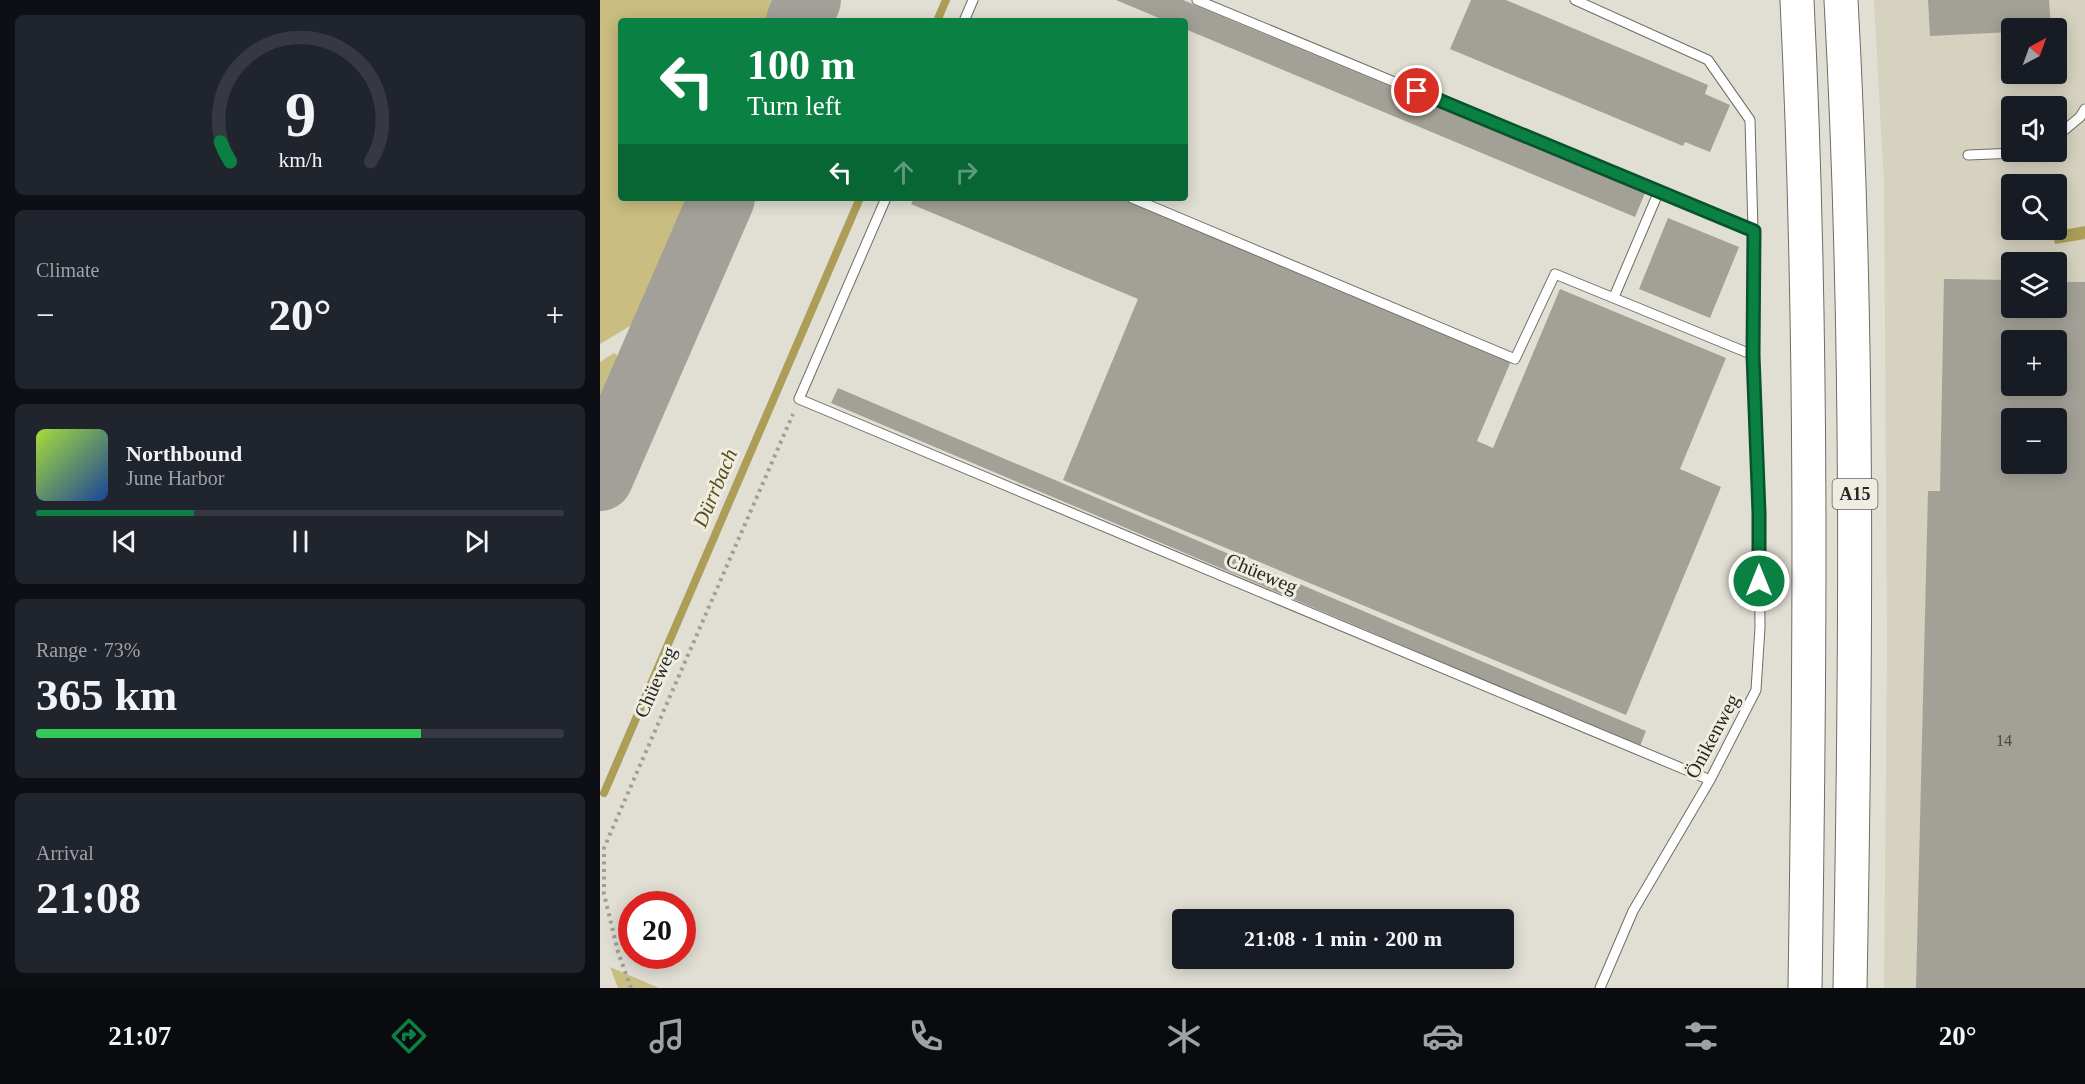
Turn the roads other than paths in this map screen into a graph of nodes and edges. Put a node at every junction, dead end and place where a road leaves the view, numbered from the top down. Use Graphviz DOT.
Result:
graph roads {
  1 [pos="973,0"];
  2 [pos="1197,0"];
  3 [pos="1575,0"];
  4 [pos="1797,0"];
  5 [pos="1841,0"];
  6 [pos="965,18"];
  7 [pos="2085,108"];
  8 [pos="2067,128"];
  9 [pos="2001,154"];
  10 [pos="1968,155"];
  11 [pos="1659,191"];
  12 [pos="885,201"];
  13 [pos="1139,201"];
  14 [pos="1754,231"];
  15 [pos="1614,297"];
  16 [pos="1753,355"];
  17 [pos="1710,780"];
  18 [pos="1600,988"];
  19 [pos="1805,988"];
  20 [pos="1850,988"];
  1 -- 6 [label="lane"];
  2 -- 11 [label="lane"];
  3 -- 14 [label="lane, Önikenweg"];
  4 -- 19 [label="highway, A15"];
  5 -- 20 [label="highway, A15"];
  7 -- 8 [label="lane"];
  9 -- 10 [label="lane"];
  11 -- 14 [label="lane"];
  11 -- 15 [label="lane"];
  12 -- 17 [label="lane, Chüeweg"];
  13 -- 15 [label="lane"];
  14 -- 16 [label="lane, Önikenweg"];
  15 -- 16 [label="lane"];
  16 -- 17 [label="lane, Önikenweg"];
  17 -- 18 [label="lane, Önikenweg"];
}
